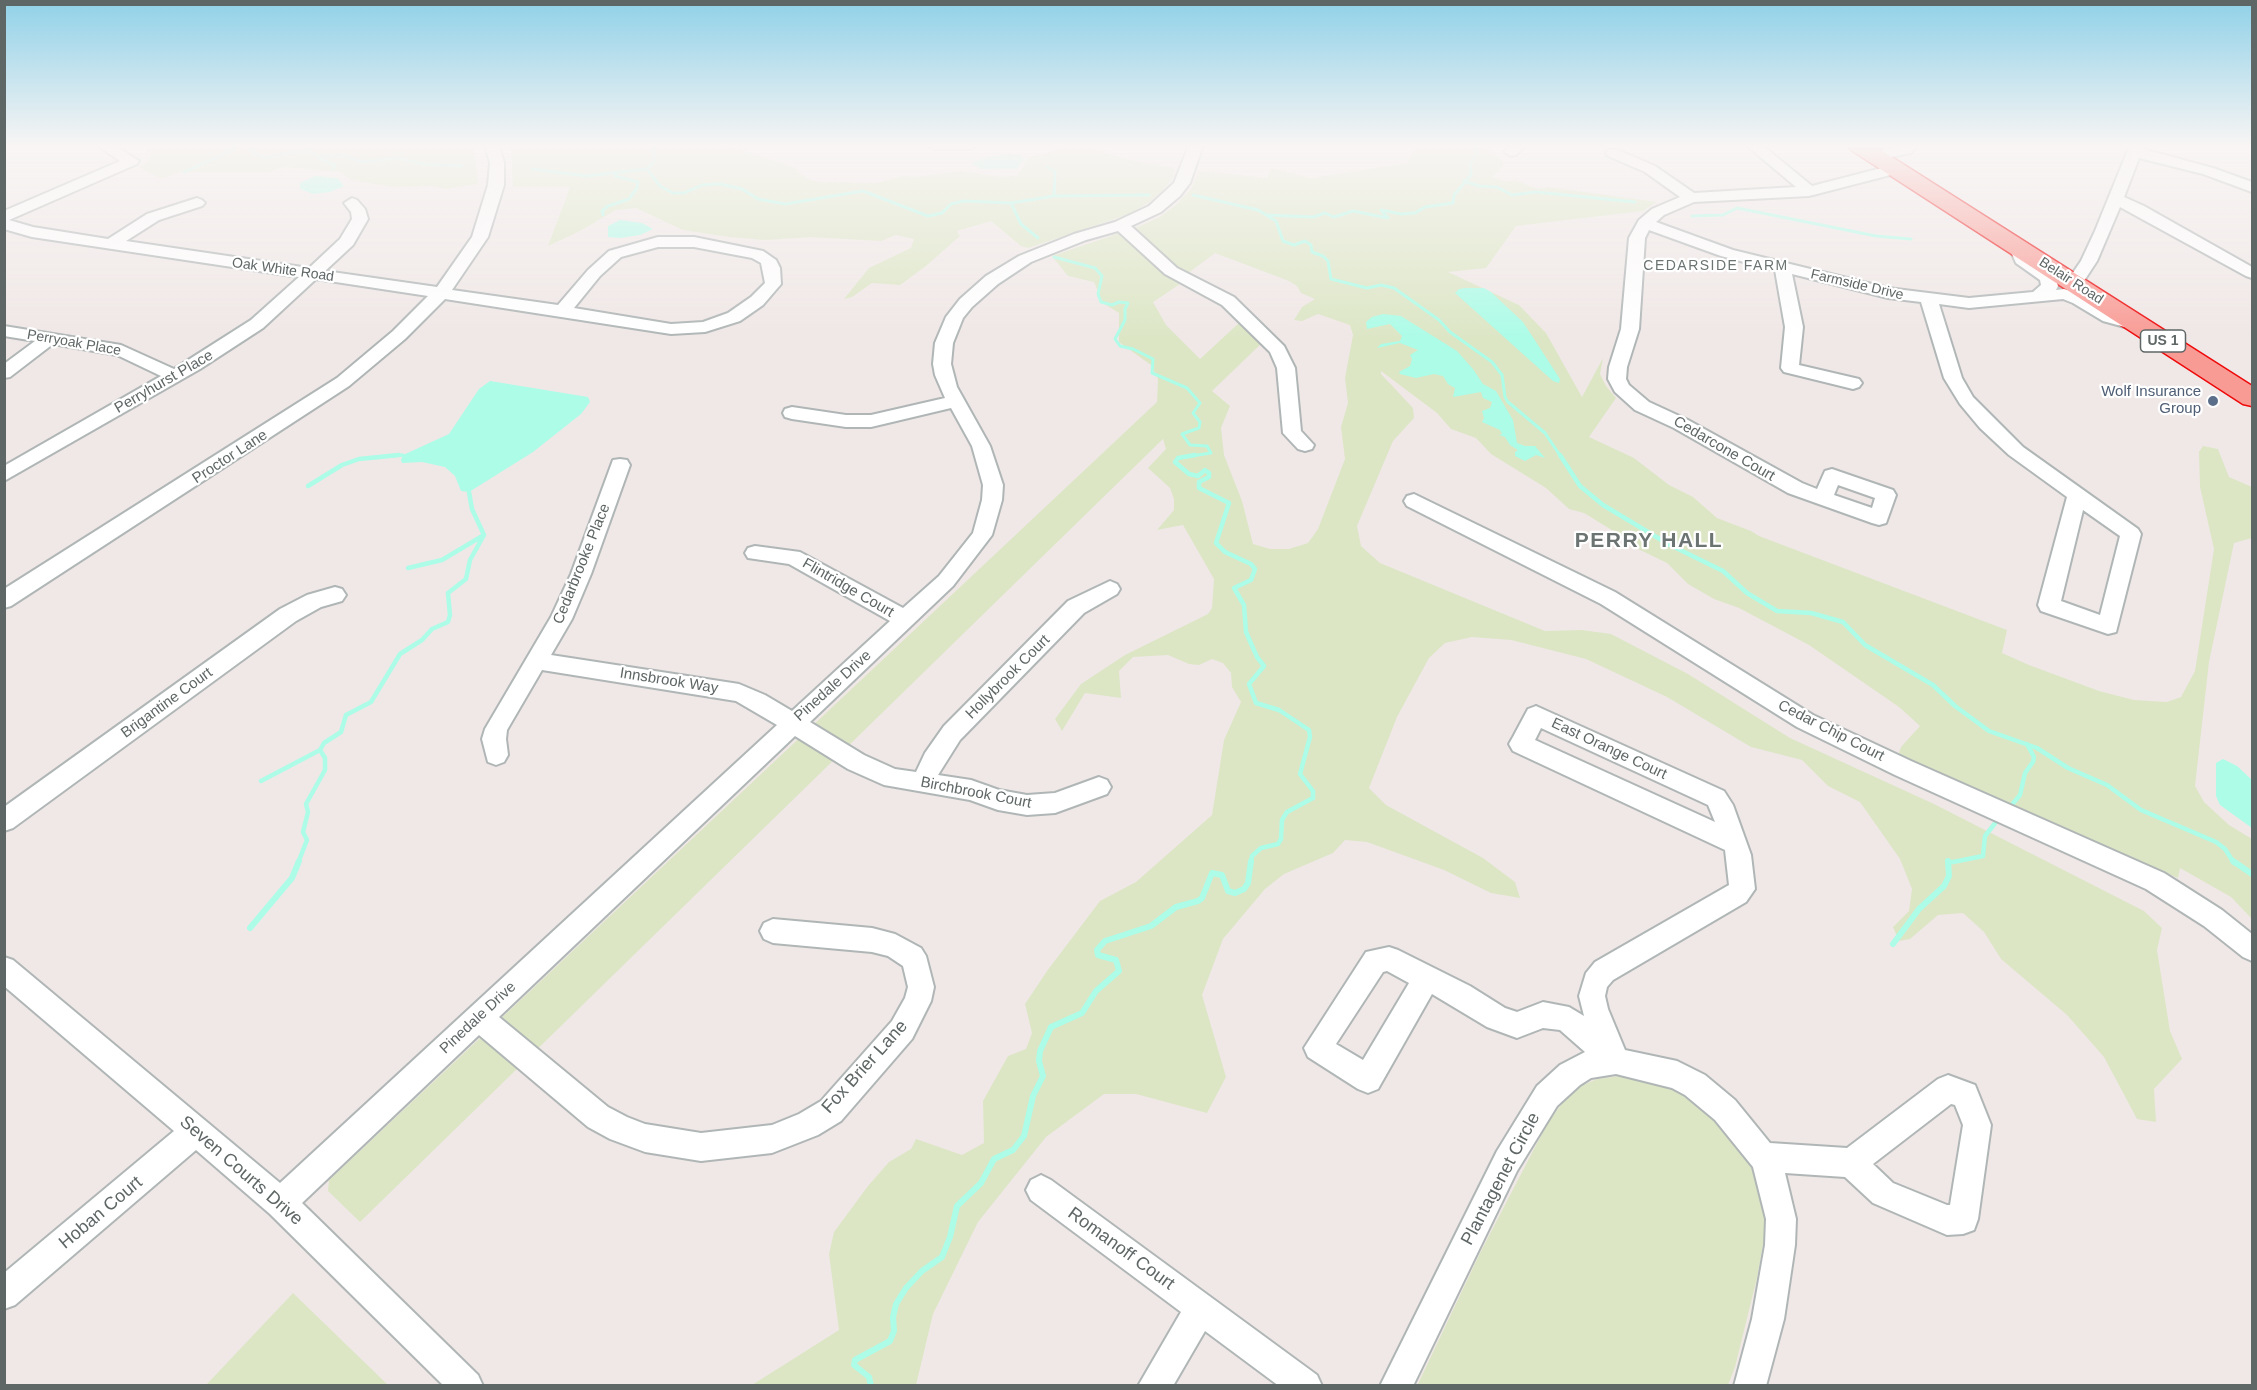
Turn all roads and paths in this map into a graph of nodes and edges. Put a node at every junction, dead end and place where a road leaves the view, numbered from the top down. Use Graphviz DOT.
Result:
graph roads {
  1 [pos="22,210"];
  2 [pos="175,210"];
  3 [pos="357,210"];
  4 [pos="490,210"];
  5 [pos="1155,210"];
  6 [pos="1663,210"];
  7 [pos="1959,210"];
  8 [pos="2110,210"];
  9 [pos="2141,210"];
  10 [pos="4,218"];
  11 [pos="1645,223"];
  12 [pos="4,224"];
  13 [pos="1121,225"];
  14 [pos="111,244"];
  15 [pos="2017,247"];
  16 [pos="1783,268"];
  17 [pos="2253,273"];
  18 [pos="313,274"];
  19 [pos="2074,283"];
  20 [pos="441,293"];
  21 [pos="2039,295"];
  22 [pos="1929,300"];
  23 [pos="562,311"];
  24 [pos="2140,326"];
  25 [pos="4,331"];
  26 [pos="49,339"];
  27 [pos="4,373"];
  28 [pos="175,376"];
  29 [pos="1853,383"];
  30 [pos="2253,398"];
  31 [pos="956,401"];
  32 [pos="792,413"];
  33 [pos="1305,445"];
  34 [pos="620,465"];
  35 [pos="4,475"];
  36 [pos="2077,496"];
  37 [pos="1823,498"];
  38 [pos="1414,501"];
  39 [pos="755,553"];
  40 [pos="1110,589"];
  41 [pos="335,595"];
  42 [pos="4,600"];
  43 [pos="906,620"];
  44 [pos="538,661"];
  45 [pos="793,724"];
  46 [pos="496,755"];
  47 [pos="923,782"];
  48 [pos="1099,787"];
  49 [pos="4,821"];
  50 [pos="1735,843"];
  51 [pos="773,931"];
  52 [pos="2253,949"];
  53 [pos="4,969"];
  54 [pos="1426,979"];
  55 [pos="478,1017"];
  56 [pos="1616,1061"];
  57 [pos="196,1131"];
  58 [pos="1763,1158"];
  59 [pos="1851,1163"];
  60 [pos="1041,1190"];
  61 [pos="281,1203"];
  62 [pos="4,1294"];
  63 [pos="1202,1308"];
  64 [pos="467,1386"];
  65 [pos="1154,1386"];
  66 [pos="1306,1386"];
  67 [pos="1396,1386"];
  68 [pos="1750,1386"];
  1 -- 10 [label="street"];
  2 -- 14 [label="street"];
  3 -- 18 [label="street, Perryhurst Place"];
  4 -- 20 [label="street, Proctor Lane"];
  5 -- 13 [label="street, Pinedale Drive"];
  6 -- 11 [label="street"];
  7 -- 15 [label="highway, Belair Road / US 1"];
  8 -- 19 [label="street"];
  9 -- 17 [label="street"];
  11 -- 16 [label="street, Farmside Drive"];
  11 -- 37 [label="street, Cedarcone Court"];
  12 -- 14 [label="street, Oak White Road"];
  13 -- 31 [label="street, Pinedale Drive"];
  13 -- 33 [label="street"];
  14 -- 18 [label="street, Oak White Road"];
  15 -- 19 [label="highway, Belair Road / US 1"];
  15 -- 21 [label="street"];
  16 -- 22 [label="street, Farmside Drive"];
  16 -- 29 [label="street"];
  18 -- 20 [label="street, Oak White Road"];
  18 -- 28 [label="street, Perryhurst Place"];
  19 -- 24 [label="highway, Belair Road / US 1"];
  20 -- 23 [label="street, Oak White Road"];
  20 -- 42 [label="street, Proctor Lane"];
  21 -- 22 [label="street, Farmside Drive"];
  21 -- 24 [label="street, Farmside Drive"];
  22 -- 36 [label="street"];
  23 -- 23 [label="street, Oak White Road"];
  24 -- 30 [label="highway, Belair Road / US 1"];
  25 -- 26 [label="street, Perryoak Place"];
  26 -- 27 [label="street"];
  26 -- 28 [label="street, Perryoak Place"];
  28 -- 35 [label="street, Perryhurst Place"];
  31 -- 32 [label="street"];
  31 -- 43 [label="street, Pinedale Drive"];
  34 -- 44 [label="street, Cedarbrooke Place"];
  36 -- 36 [label="street"];
  38 -- 52 [label="street, Cedar Chip Court"];
  39 -- 43 [label="street, Flintridge Court"];
  40 -- 47 [label="street, Hollybrook Court"];
  41 -- 49 [label="street, Brigantine Court"];
  43 -- 45 [label="street, Pinedale Drive"];
  44 -- 45 [label="street, Innsbrook Way"];
  44 -- 46 [label="street, Cedarbrooke Place"];
  45 -- 47 [label="street, Birchbrook Court"];
  45 -- 55 [label="street, Pinedale Drive"];
  47 -- 48 [label="street, Birchbrook Court"];
  50 -- 50 [label="street, East Orange Court"];
  50 -- 56 [label="street, East Orange Court"];
  51 -- 55 [label="street, Fox Brier Lane"];
  53 -- 57 [label="street, Seven Courts Drive"];
  54 -- 56 [label="street"];
  55 -- 61 [label="street, Pinedale Drive"];
  56 -- 58 [label="street, Plantagenet Circle"];
  56 -- 67 [label="street, Plantagenet Circle"];
  57 -- 61 [label="street, Seven Courts Drive"];
  57 -- 62 [label="street, Hoban Court"];
  58 -- 59 [label="street"];
  58 -- 68 [label="street, Plantagenet Circle"];
  59 -- 59 [label="street"];
  60 -- 63 [label="street, Romanoff Court"];
  61 -- 64 [label="street, Seven Courts Drive"];
  63 -- 65 [label="street"];
  63 -- 66 [label="street, Romanoff Court"];
}
